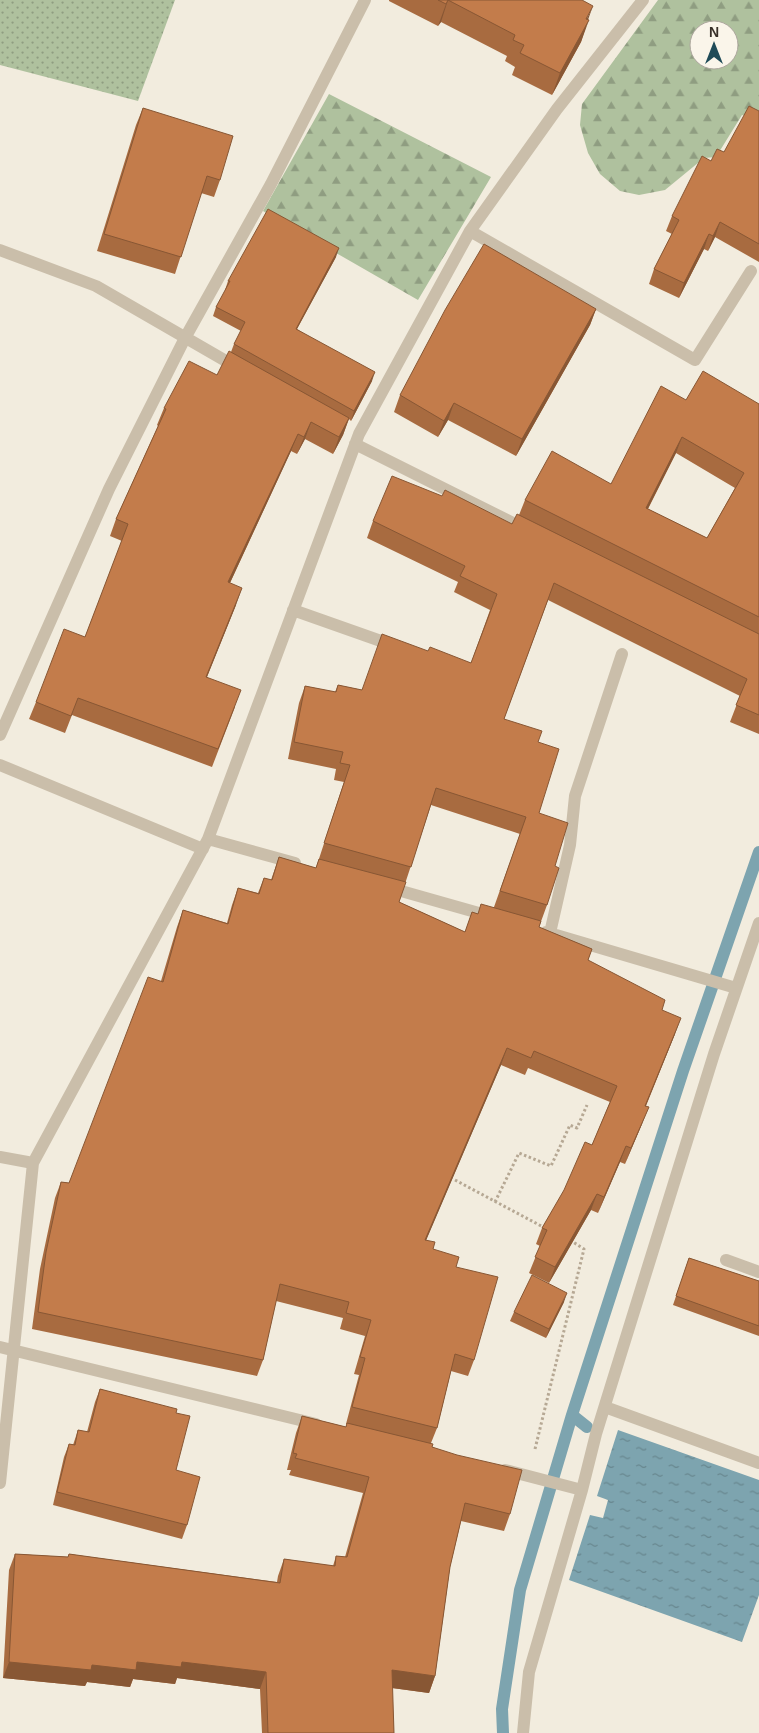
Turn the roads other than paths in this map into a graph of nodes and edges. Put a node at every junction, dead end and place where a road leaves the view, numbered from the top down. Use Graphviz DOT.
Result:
graph roads {
  1 [pos="365,0"];
  2 [pos="643,0"];
  3 [pos="470,231"];
  4 [pos="0,250"];
  5 [pos="751,271"];
  6 [pos="185,338"];
  7 [pos="251,375"];
  8 [pos="355,436"];
  9 [pos="541,537"];
  10 [pos="293,610"];
  11 [pos="405,649"];
  12 [pos="622,654"];
  13 [pos="0,734"];
  14 [pos="0,765"];
  15 [pos="206,844"];
  16 [pos="305,865"];
  17 [pos="372,883"];
  18 [pos="505,920"];
  19 [pos="759,923"];
  20 [pos="532,928"];
  21 [pos="550,933"];
  22 [pos="732,986"];
  23 [pos="0,1157"];
  24 [pos="33,1163"];
  25 [pos="726,1260"];
  26 [pos="759,1272"];
  27 [pos="0,1347"];
  28 [pos="14,1351"];
  29 [pos="604,1407"];
  30 [pos="324,1426"];
  31 [pos="759,1463"];
  32 [pos="489,1466"];
  33 [pos="0,1483"];
  34 [pos="576,1488"];
  35 [pos="523,1733"];
  1 -- 6 [label="street"];
  2 -- 3 [label="street"];
  3 -- 5 [label="street"];
  3 -- 8 [label="street"];
  4 -- 6 [label="street"];
  6 -- 7 [label="street"];
  6 -- 13 [label="street"];
  8 -- 9 [label="street"];
  8 -- 10 [label="street"];
  10 -- 11 [label="street"];
  10 -- 15 [label="street"];
  12 -- 21 [label="street"];
  14 -- 15 [label="street"];
  15 -- 16 [label="street"];
  15 -- 24 [label="street"];
  17 -- 18 [label="street"];
  19 -- 22 [label="street"];
  20 -- 21 [label="street"];
  21 -- 22 [label="street"];
  22 -- 29 [label="street"];
  23 -- 24 [label="street"];
  24 -- 28 [label="street"];
  25 -- 26 [label="street"];
  27 -- 28 [label="street"];
  28 -- 30 [label="street"];
  28 -- 33 [label="street"];
  29 -- 31 [label="street"];
  29 -- 34 [label="street"];
  32 -- 34 [label="street"];
  34 -- 35 [label="street"];
}
